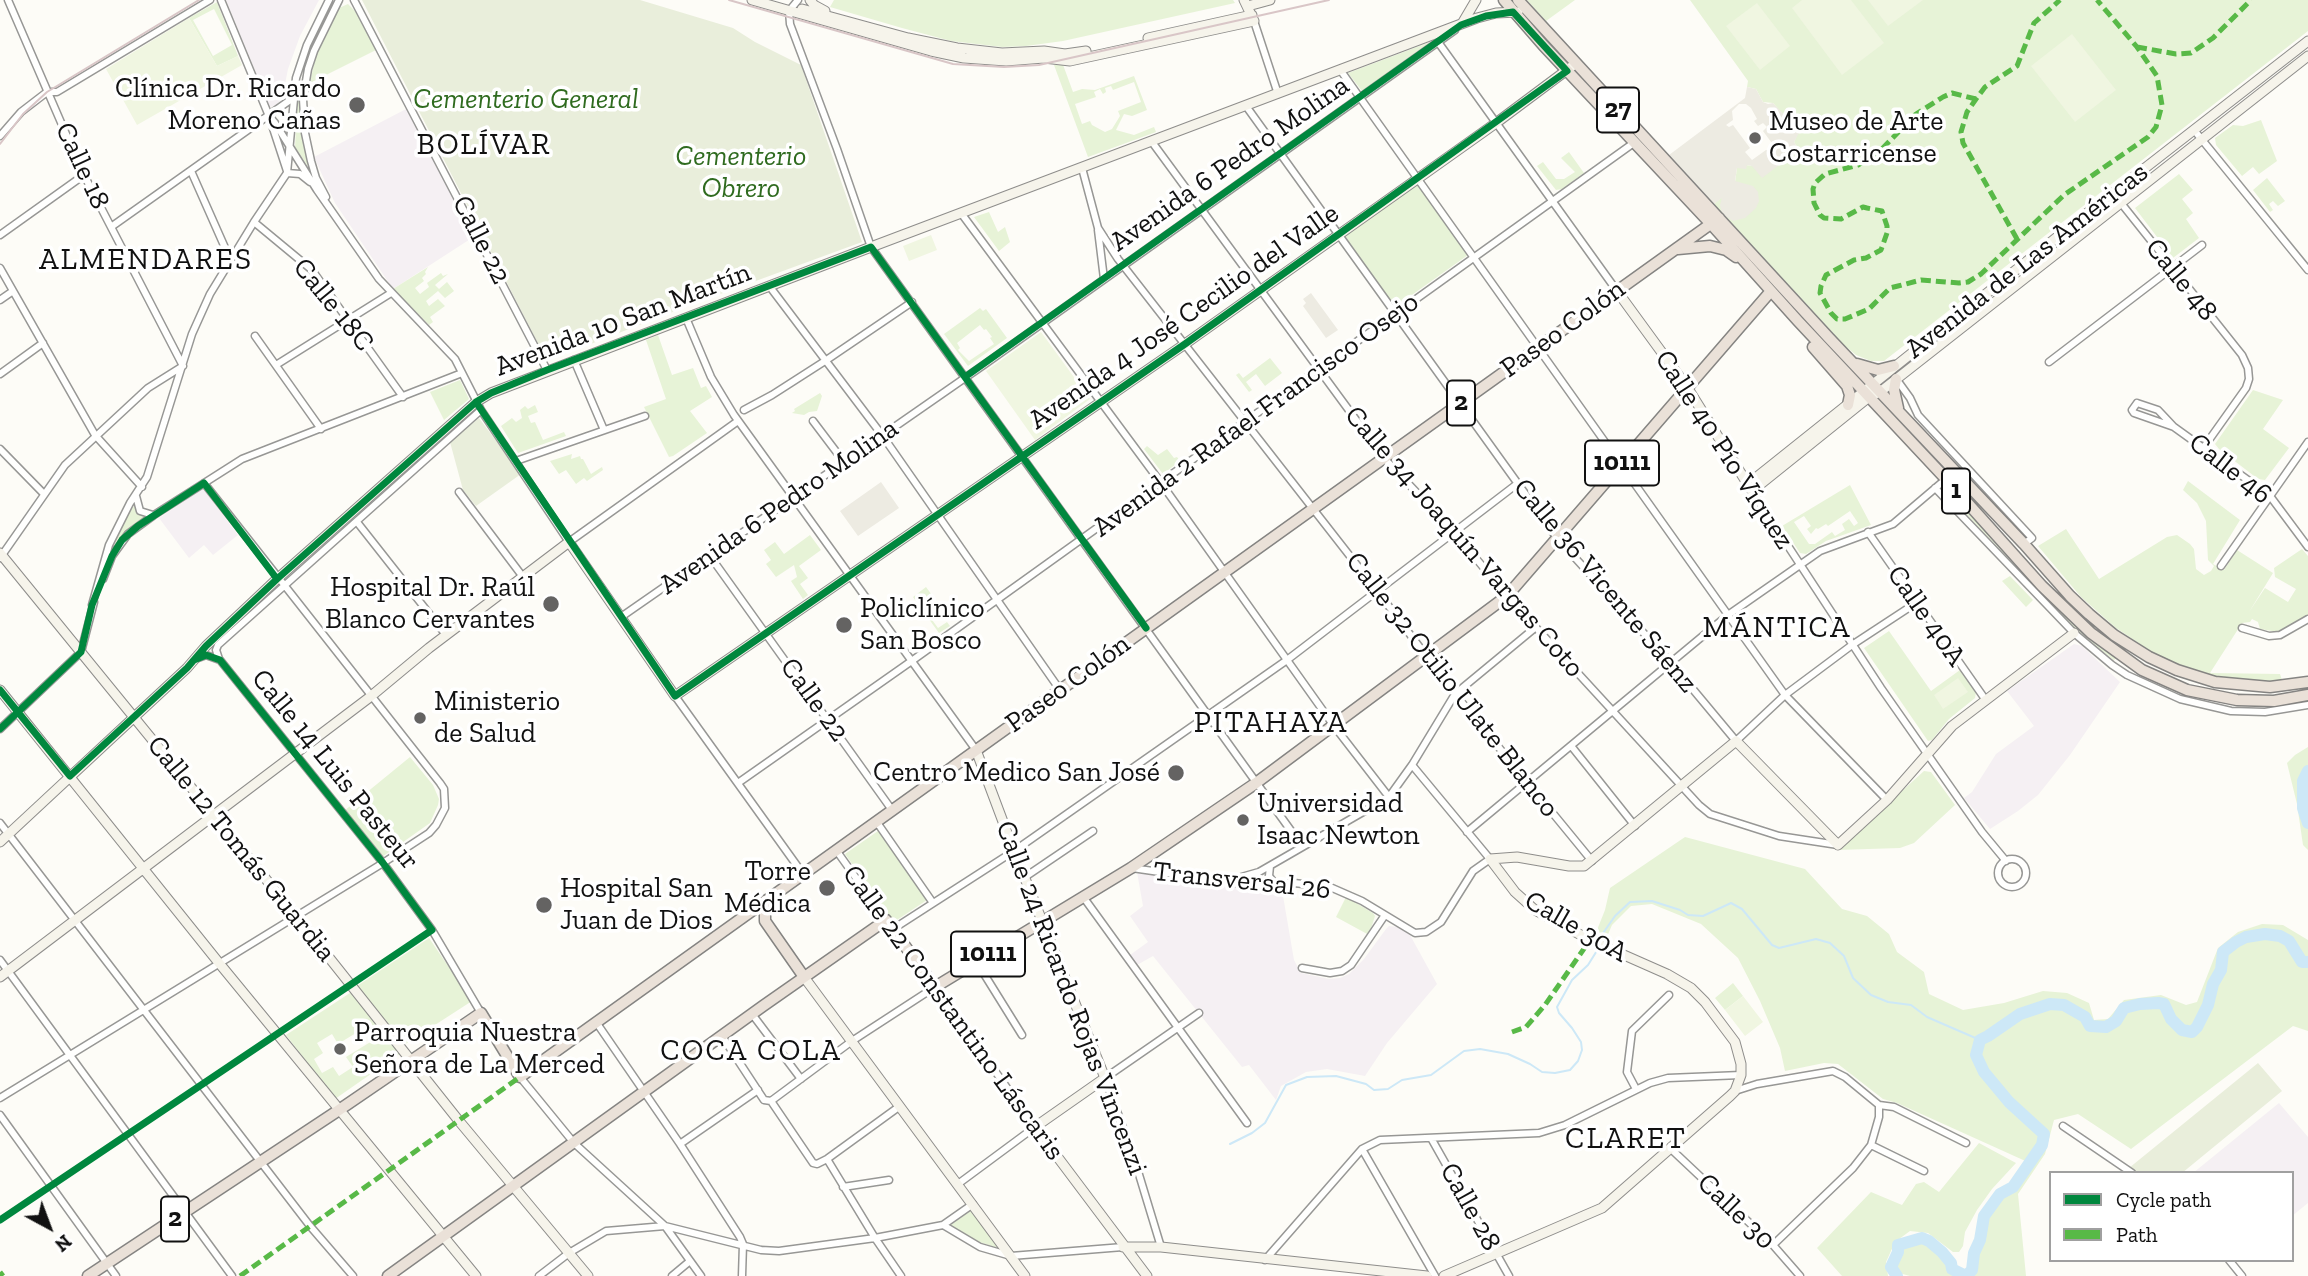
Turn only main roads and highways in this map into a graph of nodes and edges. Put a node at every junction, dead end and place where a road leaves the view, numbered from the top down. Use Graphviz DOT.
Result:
graph roads {
  1 [pos="1504,0"];
  2 [pos="1518,0"];
  3 [pos="1571,67"];
  4 [pos="1689,200"];
  5 [pos="1715,221"];
  6 [pos="1687,241"];
  7 [pos="1675,250"];
  8 [pos="1749,268"];
  9 [pos="1771,291"];
  10 [pos="1798,321"];
  11 [pos="1851,361"];
  12 [pos="1894,366"];
  13 [pos="1896,379"];
  14 [pos="1872,391"];
  15 [pos="1848,405"];
  16 [pos="1901,414"];
  17 [pos="2308,682"];
  18 [pos="2308,695"];
  19 [pos="765,901"];
  20 [pos="744,916"];
  21 [pos="765,921"];
  22 [pos="804,977"];
  23 [pos="520,1077"];
  24 [pos="88,1276"];
  25 [pos="388,1276"];
  1 -- 3 [label="highway, 27"];
  2 -- 3 [label="highway, 27"];
  3 -- 4 [label="highway, 27"];
  3 -- 5 [label="highway, 27"];
  4 -- 5 [label="highway, 27"];
  4 -- 6 [label="highway"];
  5 -- 6 [label="highway, Paseo Colón / 2"];
  5 -- 8 [label="highway, 1"];
  5 -- 11 [label="highway, 1"];
  6 -- 7 [label="highway, Paseo Colón / 2"];
  7 -- 8 [label="highway"];
  7 -- 19 [label="highway, Paseo Colón / 2"];
  8 -- 9 [label="highway, 1"];
  9 -- 10 [label="highway, 1"];
  9 -- 22 [label="highway, Calle 22 Constantino Láscaris / 10111"];
  10 -- 14 [label="highway, 1"];
  10 -- 15 [label="highway"];
  11 -- 12 [label="highway"];
  11 -- 14 [label="highway, 1"];
  13 -- 16 [label="highway"];
  14 -- 16 [label="highway, 1"];
  14 -- 18 [label="highway, 1"];
  16 -- 17 [label="highway, 1"];
  19 -- 20 [label="highway, Paseo Colón"];
  19 -- 21 [label="highway"];
  20 -- 21 [label="highway"];
  20 -- 23 [label="highway, Paseo Colón"];
  21 -- 22 [label="highway"];
  22 -- 25 [label="highway"];
  23 -- 24 [label="highway, Calle 14 Luis Pasteur / 2"];
}
